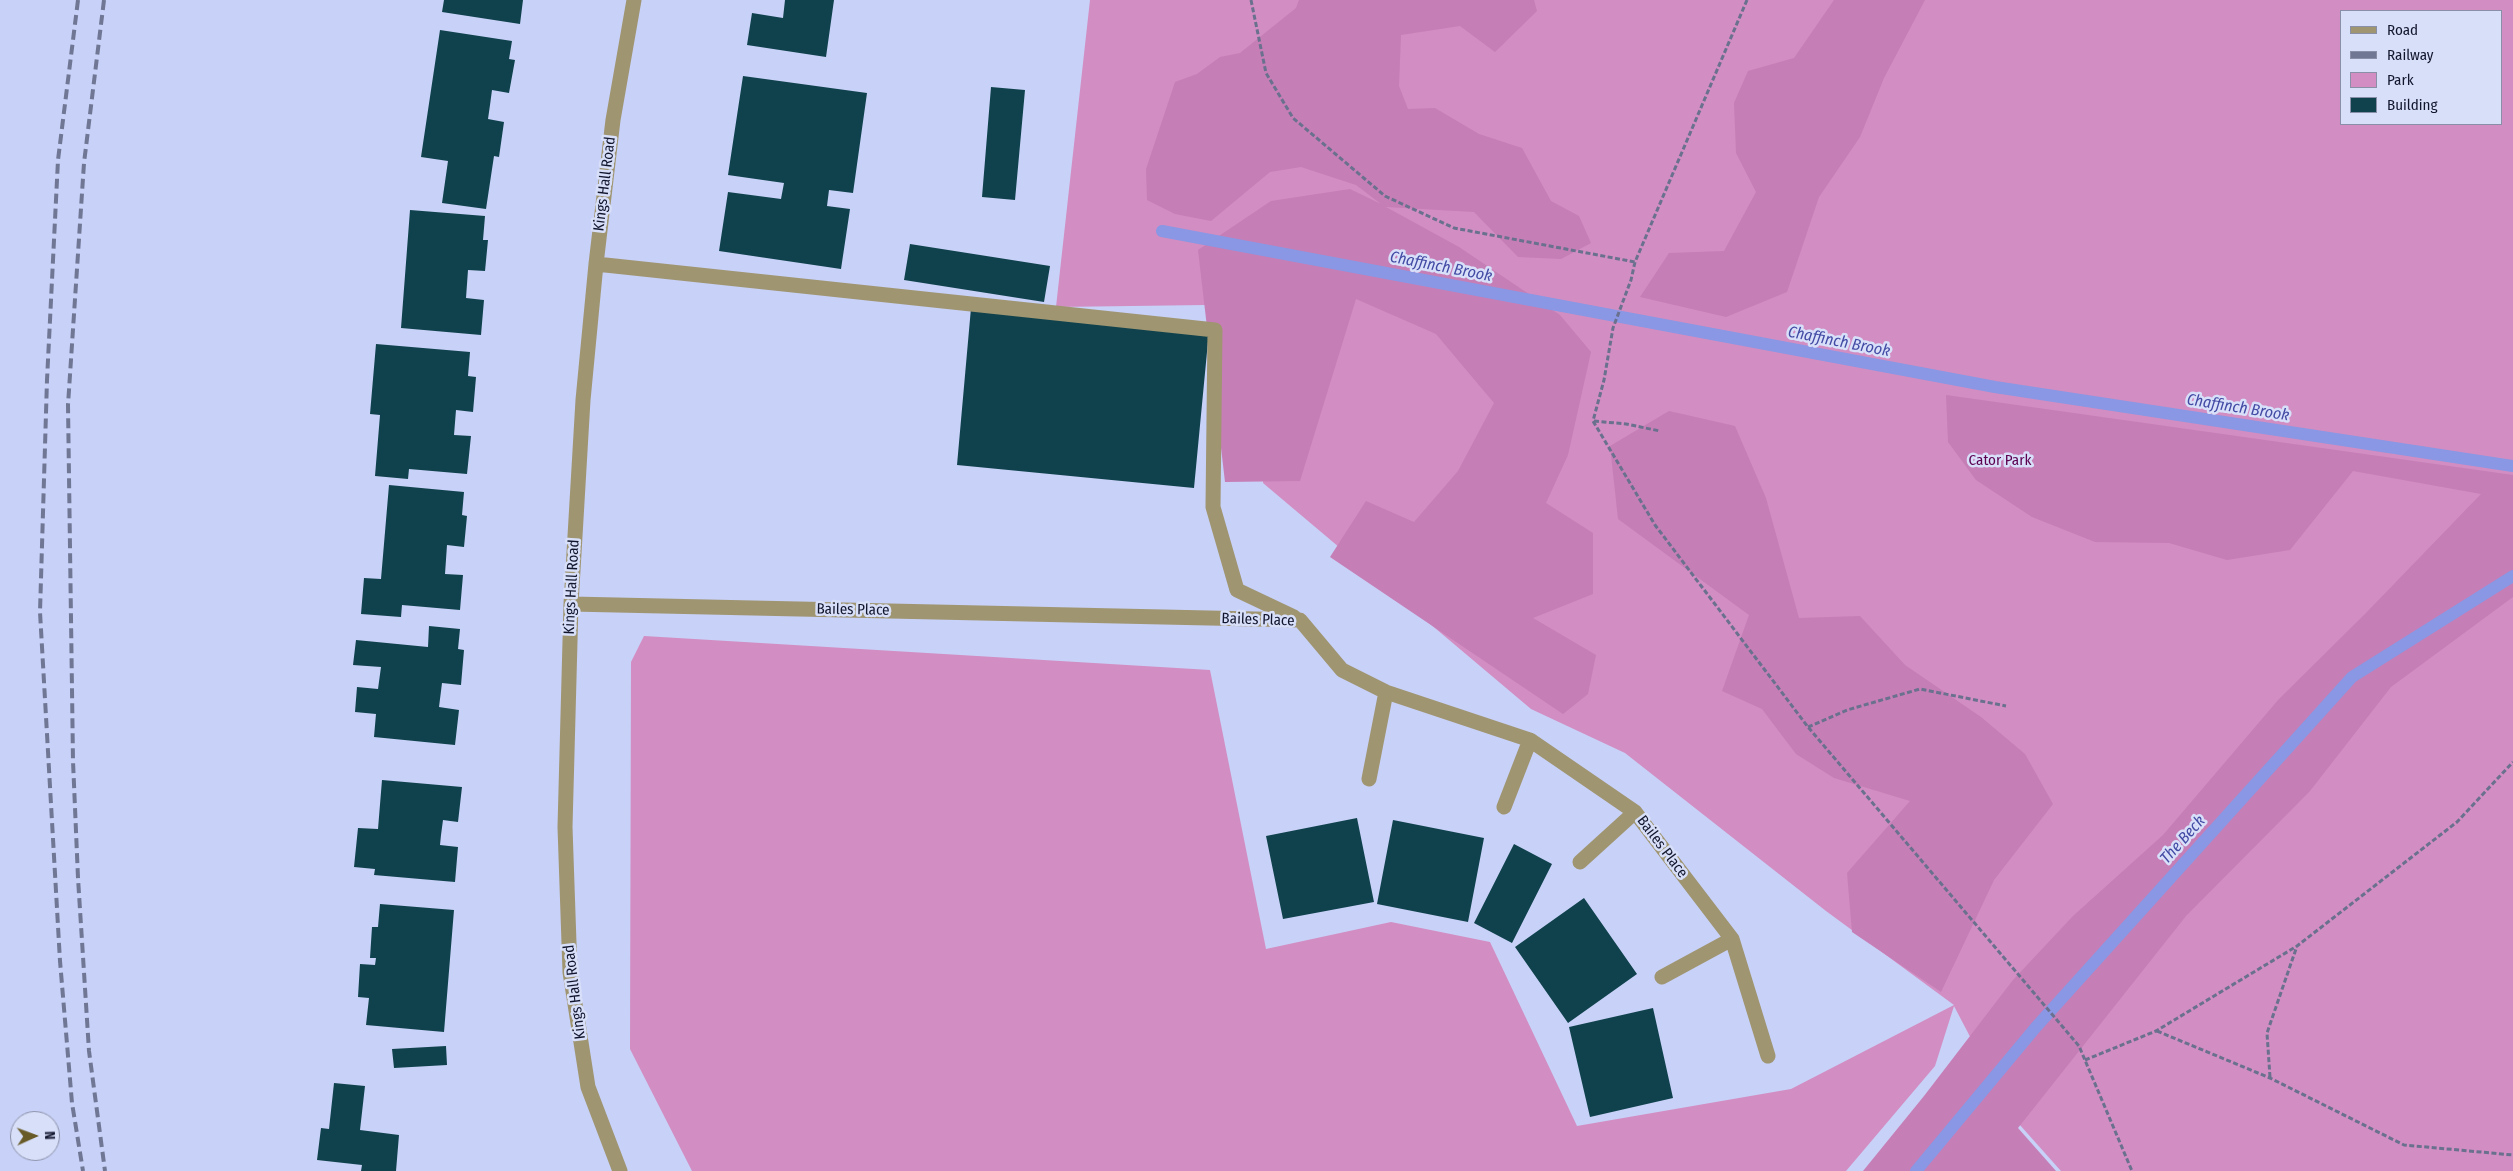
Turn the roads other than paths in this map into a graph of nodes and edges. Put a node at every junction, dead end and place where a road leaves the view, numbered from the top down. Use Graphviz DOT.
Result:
graph roads {
  1 [pos="634,0"];
  2 [pos="596,264"];
  3 [pos="570,604"];
  4 [pos="1300,620"];
  5 [pos="1386,692"];
  6 [pos="1530,740"];
  7 [pos="1369,779"];
  8 [pos="1504,807"];
  9 [pos="1635,812"];
  10 [pos="1580,862"];
  11 [pos="1732,939"];
  12 [pos="1662,977"];
  13 [pos="1768,1056"];
  14 [pos="620,1171"];
  1 -- 2 [label="street, Kings Hall Road"];
  2 -- 3 [label="street, Kings Hall Road"];
  2 -- 4 [label="street"];
  3 -- 4 [label="street, Bailes Place"];
  3 -- 14 [label="street, Kings Hall Road"];
  4 -- 5 [label="street, Bailes Place"];
  5 -- 6 [label="street, Bailes Place"];
  5 -- 7 [label="street"];
  6 -- 8 [label="street"];
  6 -- 9 [label="street, Bailes Place"];
  9 -- 10 [label="street"];
  9 -- 11 [label="street, Bailes Place"];
  11 -- 12 [label="street"];
  11 -- 13 [label="street, Bailes Place"];
}
